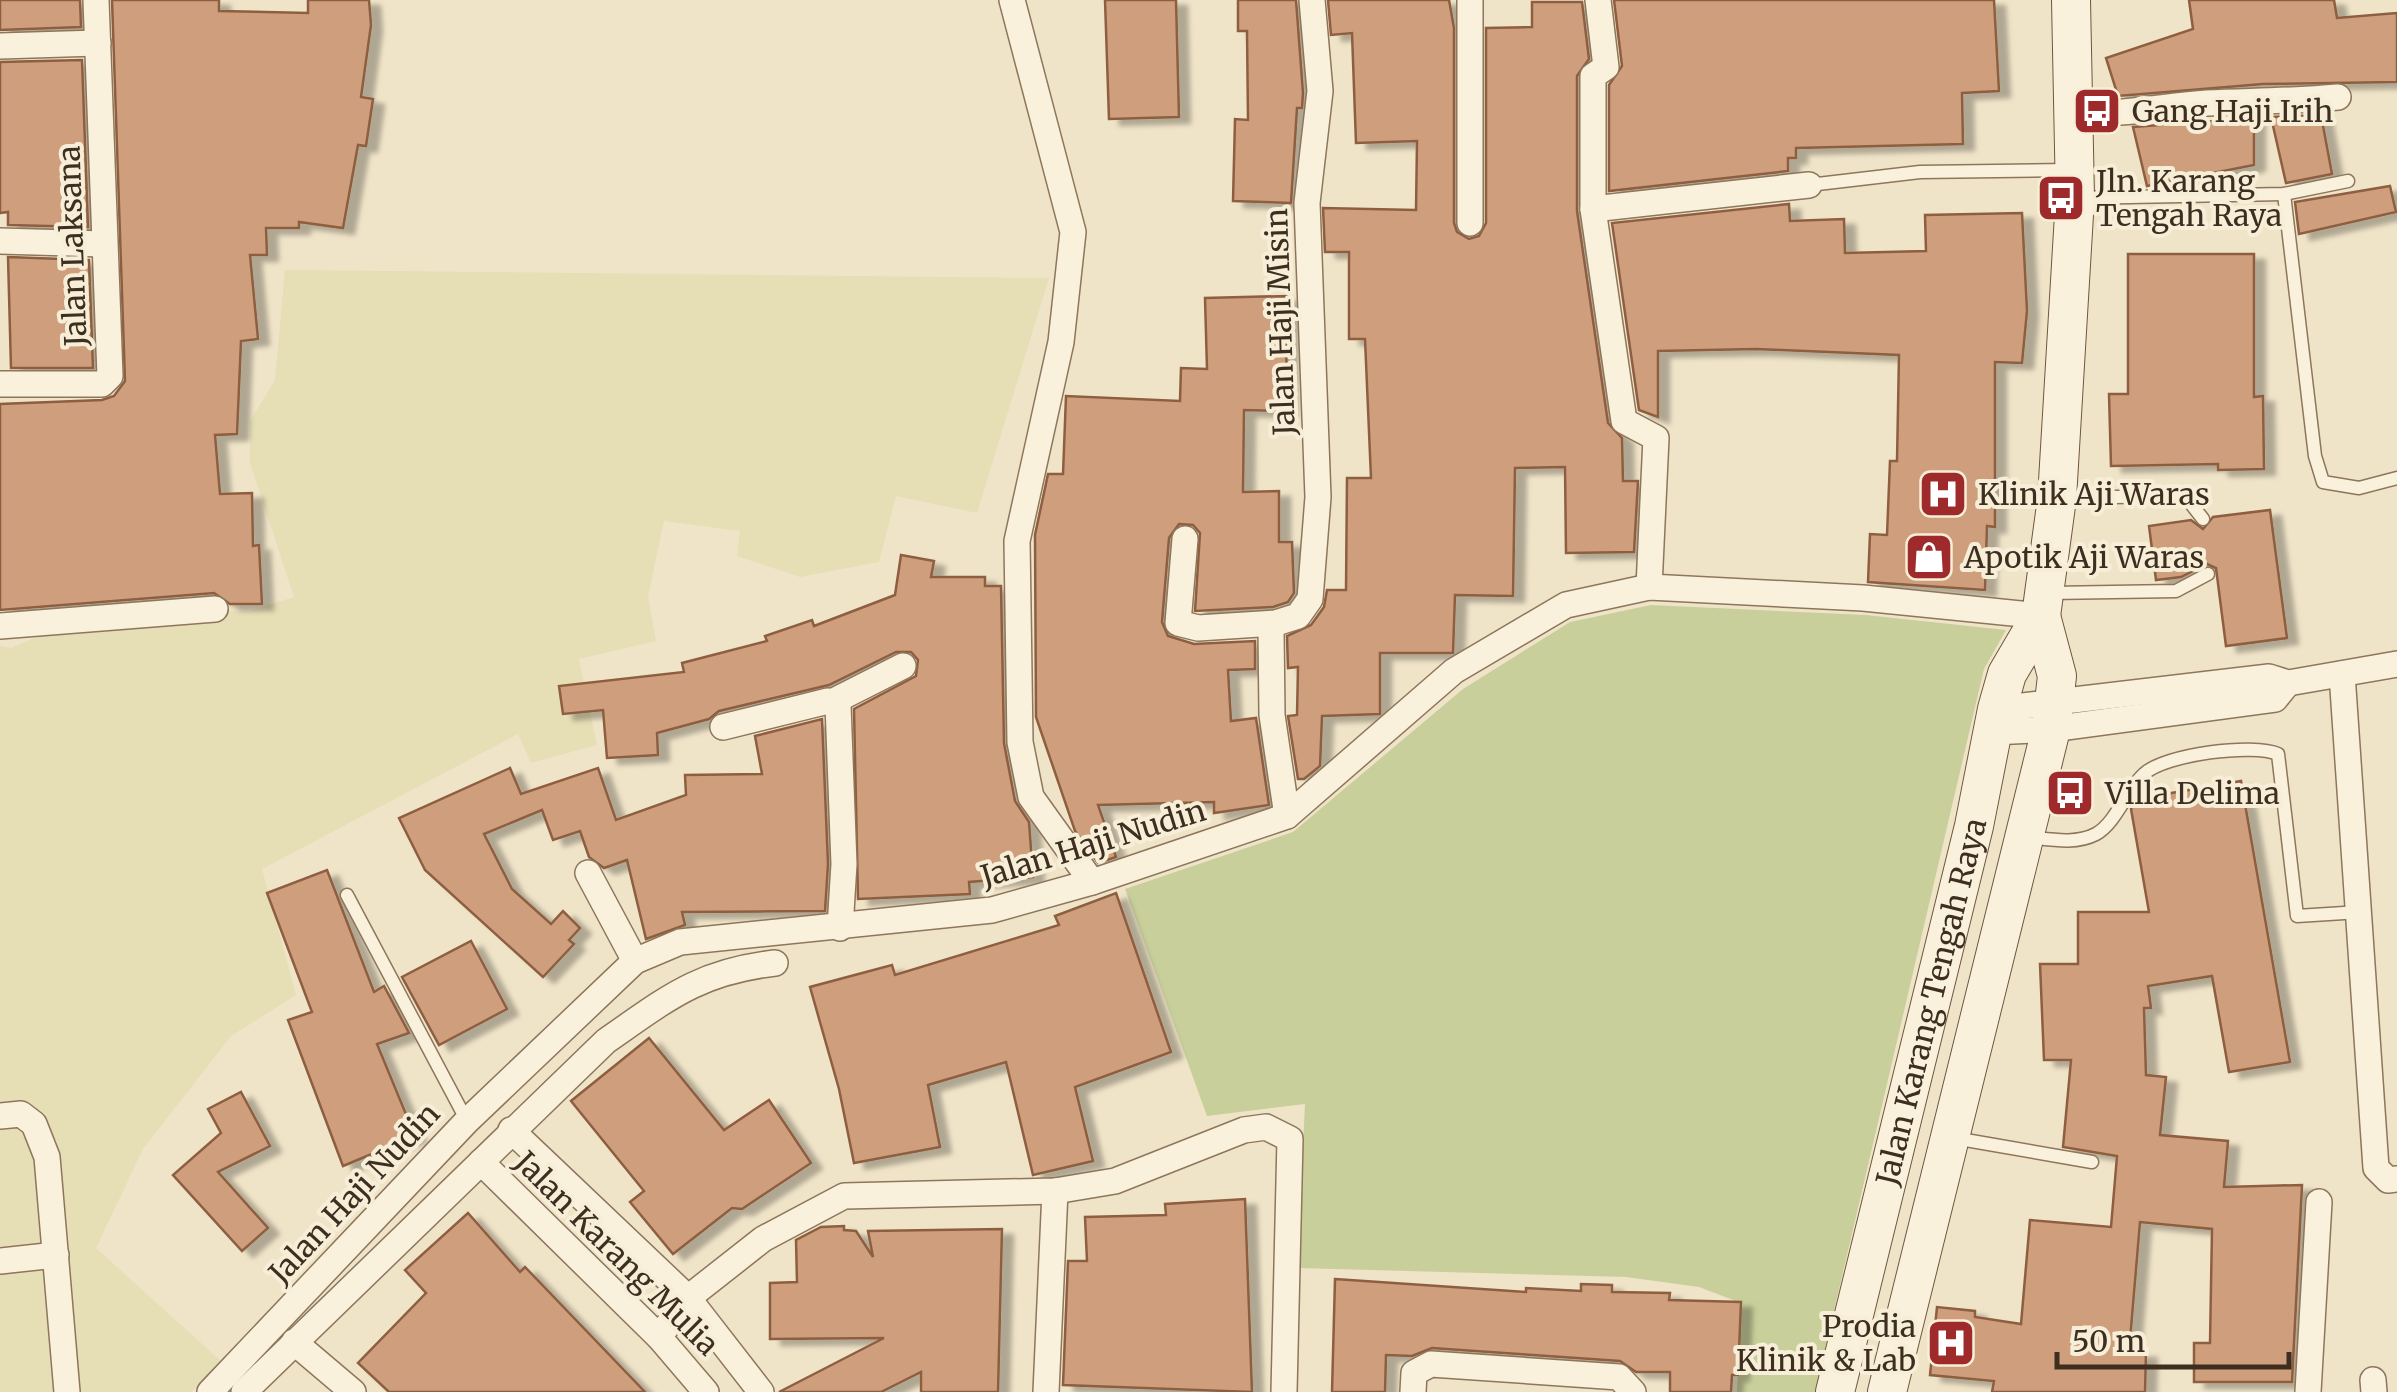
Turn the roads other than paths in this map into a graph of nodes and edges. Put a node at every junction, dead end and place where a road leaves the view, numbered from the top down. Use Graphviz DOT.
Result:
graph roads {
  1 [pos="96,0"];
  2 [pos="1012,0"];
  3 [pos="1312,0"];
  4 [pos="1470,0"];
  5 [pos="1598,0"];
  6 [pos="2071,0"];
  7 [pos="98,44"];
  8 [pos="0,46"];
  9 [pos="2338,97"];
  10 [pos="2076,112"];
  11 [pos="2348,181"];
  12 [pos="2076,184"];
  13 [pos="1809,185"];
  14 [pos="2284,194"];
  15 [pos="1593,209"];
  16 [pos="1470,223"];
  17 [pos="0,240"];
  18 [pos="104,244"];
  19 [pos="0,384"];
  20 [pos="2397,478"];
  21 [pos="2057,498"];
  22 [pos="2203,518"];
  23 [pos="1185,539"];
  24 [pos="2208,574"];
  25 [pos="1650,586"];
  26 [pos="2043,605"];
  27 [pos="215,609"];
  28 [pos="1276,623"];
  29 [pos="0,626"];
  30 [pos="2397,664"];
  31 [pos="903,666"];
  32 [pos="2312,679"];
  33 [pos="834,701"];
  34 [pos="2053,717"];
  35 [pos="1995,721"];
  36 [pos="723,727"];
  37 [pos="1287,816"];
  38 [pos="2024,836"];
  39 [pos="588,872"];
  40 [pos="1092,882"];
  41 [pos="347,895"];
  42 [pos="2360,912"];
  43 [pos="840,928"];
  44 [pos="635,961"];
  45 [pos="776,963"];
  46 [pos="0,1116"];
  47 [pos="466,1122"];
  48 [pos="511,1130"];
  49 [pos="1947,1136"];
  50 [pos="480,1162"];
  51 [pos="2092,1162"];
  52 [pos="2397,1179"];
  53 [pos="1055,1191"];
  54 [pos="2319,1202"];
  55 [pos="56,1256"];
  56 [pos="0,1261"];
  57 [pos="688,1298"];
  58 [pos="660,1337"];
  59 [pos="294,1342"];
  60 [pos="67,1392"];
  61 [pos="210,1392"];
  62 [pos="244,1392"];
  63 [pos="354,1392"];
  64 [pos="706,1392"];
  65 [pos="761,1392"];
  66 [pos="1046,1392"];
  67 [pos="1284,1392"];
  68 [pos="1413,1392"];
  69 [pos="1633,1392"];
  70 [pos="1835,1392"];
  71 [pos="1888,1392"];
  72 [pos="2308,1392"];
  1 -- 7 [label="street, Jalan Laksana"];
  2 -- 40 [label="street"];
  3 -- 28 [label="street, Jalan Haji Misin"];
  4 -- 16 [label="street"];
  5 -- 15 [label="street"];
  6 -- 10 [label="main road, Jalan Karang Tengah Raya"];
  7 -- 8 [label="street"];
  7 -- 18 [label="street, Jalan Laksana"];
  9 -- 10 [label="street"];
  10 -- 12 [label="main road, Jalan Karang Tengah Raya"];
  11 -- 14 [label="lane"];
  12 -- 13 [label="lane"];
  12 -- 14 [label="lane"];
  12 -- 21 [label="main road, Jalan Karang Tengah Raya"];
  13 -- 15 [label="street"];
  14 -- 20 [label="lane"];
  15 -- 25 [label="street"];
  17 -- 18 [label="street"];
  18 -- 19 [label="street, Jalan Laksana"];
  21 -- 22 [label="lane"];
  21 -- 26 [label="main road, Jalan Karang Tengah Raya"];
  23 -- 28 [label="street"];
  24 -- 26 [label="lane"];
  25 -- 26 [label="street, Jalan Haji Nudin"];
  25 -- 37 [label="street, Jalan Haji Nudin"];
  26 -- 34 [label="main road, Jalan Karang Tengah Raya"];
  26 -- 35 [label="main road, Jalan Karang Tengah Raya"];
  27 -- 29 [label="street"];
  28 -- 37 [label="street"];
  30 -- 32 [label="street"];
  31 -- 33 [label="street"];
  32 -- 34 [label="street"];
  32 -- 42 [label="street"];
  33 -- 36 [label="street"];
  33 -- 43 [label="street"];
  34 -- 35 [label="street"];
  34 -- 38 [label="main road, Jalan Karang Tengah Raya"];
  35 -- 70 [label="main road, Jalan Karang Tengah Raya"];
  37 -- 40 [label="street, Jalan Haji Nudin"];
  38 -- 42 [label="lane"];
  38 -- 49 [label="main road, Jalan Karang Tengah Raya"];
  39 -- 44 [label="street"];
  40 -- 43 [label="street, Jalan Haji Nudin"];
  41 -- 47 [label="lane"];
  42 -- 52 [label="street"];
  43 -- 44 [label="street, Jalan Haji Nudin"];
  44 -- 47 [label="street, Jalan Haji Nudin"];
  45 -- 48 [label="street"];
  46 -- 55 [label="street"];
  47 -- 61 [label="street, Jalan Haji Nudin"];
  48 -- 50 [label="street"];
  48 -- 57 [label="street, Jalan Karang Mulia"];
  49 -- 51 [label="lane"];
  49 -- 71 [label="main road, Jalan Karang Tengah Raya"];
  50 -- 58 [label="street, Jalan Karang Mulia"];
  50 -- 59 [label="street"];
  53 -- 57 [label="street"];
  53 -- 66 [label="street"];
  53 -- 67 [label="street"];
  54 -- 72 [label="street"];
  55 -- 56 [label="street"];
  55 -- 60 [label="street"];
  57 -- 58 [label="street"];
  57 -- 65 [label="street, Jalan Karang Mulia"];
  58 -- 64 [label="street, Jalan Karang Mulia"];
  59 -- 62 [label="street"];
  59 -- 63 [label="street"];
  68 -- 69 [label="street"];
}
